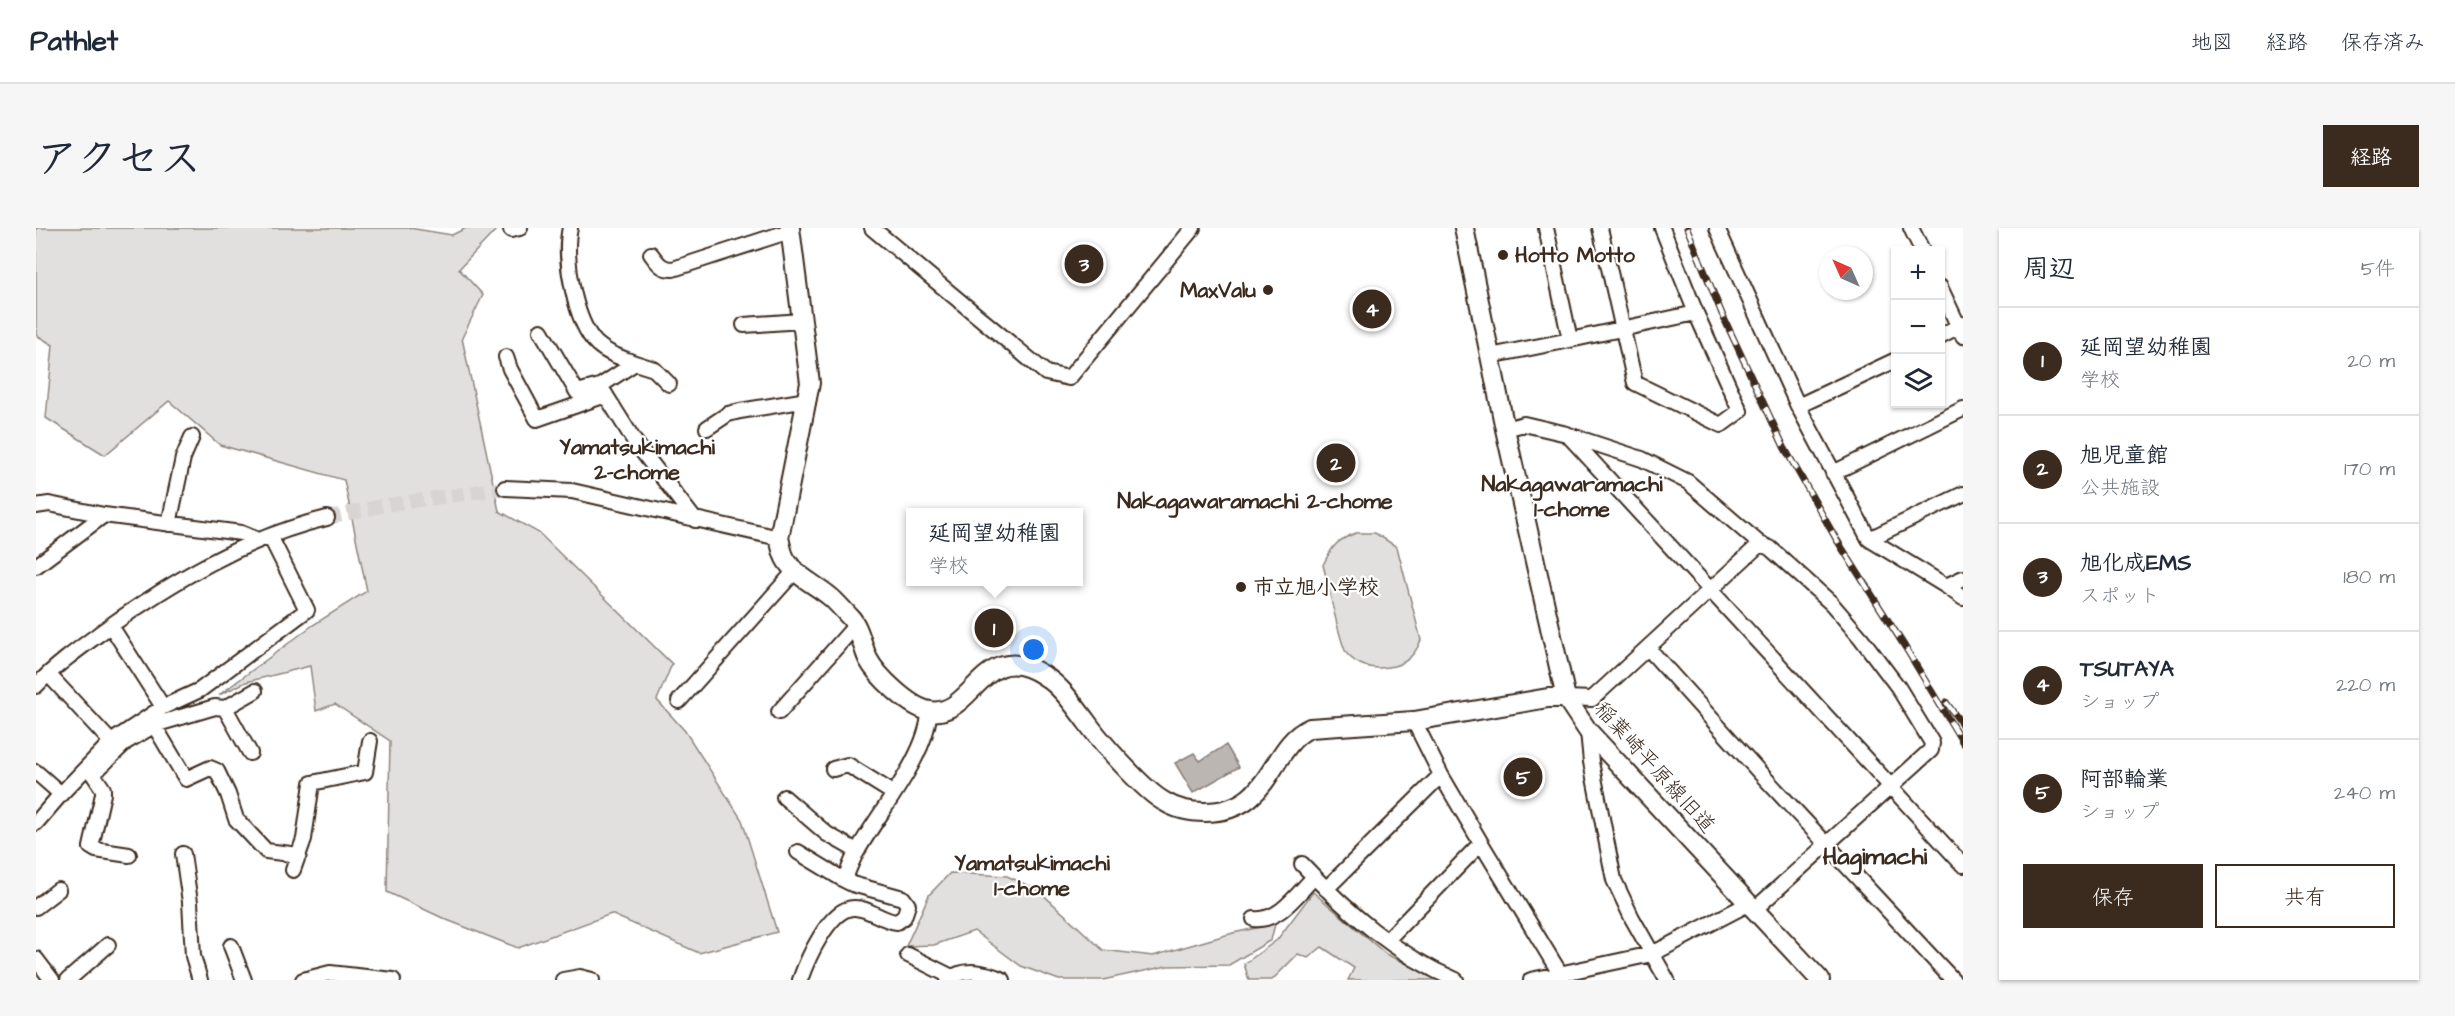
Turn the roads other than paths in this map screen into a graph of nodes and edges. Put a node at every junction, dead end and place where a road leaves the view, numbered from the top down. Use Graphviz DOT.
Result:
graph roads {
  1 [pos="511,228"];
  2 [pos="520,228"];
  3 [pos="570,228"];
  4 [pos="872,228"];
  5 [pos="1193,228"];
  6 [pos="1464,228"];
  7 [pos="1546,228"];
  8 [pos="1600,228"];
  9 [pos="1662,228"];
  10 [pos="1717,228"];
  11 [pos="1911,228"];
  12 [pos="790,230"];
  13 [pos="1920,246"];
  14 [pos="651,254"];
  15 [pos="1945,295"];
  16 [pos="1696,313"];
  17 [pos="802,321"];
  18 [pos="744,325"];
  19 [pos="1962,329"];
  20 [pos="1623,330"];
  21 [pos="541,331"];
  22 [pos="1945,335"];
  23 [pos="1570,340"];
  24 [pos="1490,356"];
  25 [pos="506,357"];
  26 [pos="1891,362"];
  27 [pos="635,363"];
  28 [pos="669,384"];
  29 [pos="603,390"];
  30 [pos="807,400"];
  31 [pos="1798,406"];
  32 [pos="1963,409"];
  33 [pos="707,428"];
  34 [pos="1505,429"];
  35 [pos="1567,434"];
  36 [pos="192,437"];
  37 [pos="1833,474"];
  38 [pos="505,488"];
  39 [pos="1963,494"];
  40 [pos="36,506"];
  41 [pos="104,515"];
  42 [pos="327,518"];
  43 [pos="695,520"];
  44 [pos="169,524"];
  45 [pos="264,538"];
  46 [pos="779,538"];
  47 [pos="1869,539"];
  48 [pos="1760,544"];
  49 [pos="36,566"];
  50 [pos="795,571"];
  51 [pos="1963,578"];
  52 [pos="1946,586"];
  53 [pos="1711,590"];
  54 [pos="1963,598"];
  55 [pos="111,626"];
  56 [pos="855,626"];
  57 [pos="1648,648"];
  58 [pos="40,680"];
  59 [pos="200,690"];
  60 [pos="255,691"];
  61 [pos="1566,698"];
  62 [pos="680,702"];
  63 [pos="163,707"];
  64 [pos="225,708"];
  65 [pos="929,711"];
  66 [pos="779,712"];
  67 [pos="1414,721"];
  68 [pos="154,725"];
  69 [pos="1588,731"];
  70 [pos="370,741"];
  71 [pos="111,742"];
  72 [pos="250,753"];
  73 [pos="833,769"];
  74 [pos="36,772"];
  75 [pos="1441,775"];
  76 [pos="1891,785"];
  77 [pos="893,792"];
  78 [pos="61,794"];
  79 [pos="784,797"];
  80 [pos="36,823"];
  81 [pos="1481,843"];
  82 [pos="1827,843"];
  83 [pos="857,851"];
  84 [pos="798,852"];
  85 [pos="183,854"];
  86 [pos="129,855"];
  87 [pos="299,855"];
  88 [pos="1302,864"];
  89 [pos="1963,865"];
  90 [pos="293,870"];
  91 [pos="1314,877"];
  92 [pos="844,880"];
  93 [pos="58,890"];
  94 [pos="1326,890"];
  95 [pos="1753,906"];
  96 [pos="36,907"];
  97 [pos="1254,919"];
  98 [pos="1387,940"];
  99 [pos="108,945"];
  100 [pos="231,946"];
  101 [pos="1652,954"];
  102 [pos="908,956"];
  103 [pos="36,959"];
  104 [pos="329,977"];
  105 [pos="1563,977"];
  106 [pos="950,978"];
  107 [pos="52,980"];
  108 [pos="68,980"];
  109 [pos="200,980"];
  110 [pos="244,980"];
  111 [pos="303,980"];
  112 [pos="393,980"];
  113 [pos="563,980"];
  114 [pos="592,980"];
  115 [pos="800,980"];
  116 [pos="1003,980"];
  117 [pos="1456,980"];
  118 [pos="1531,980"];
  119 [pos="1667,980"];
  120 [pos="1820,980"];
  121 [pos="1953,980"];
  1 -- 2 [label="street"];
  3 -- 27 [label="street"];
  4 -- 5 [label="street"];
  6 -- 24 [label="street, 稲葉崎平原線旧道"];
  7 -- 23 [label="street"];
  8 -- 20 [label="street"];
  9 -- 16 [label="street"];
  10 -- 31 [label="street"];
  11 -- 13 [label="street"];
  12 -- 14 [label="street"];
  12 -- 17 [label="street"];
  15 -- 19 [label="street"];
  16 -- 20 [label="street"];
  16 -- 20 [label="street"];
  17 -- 18 [label="street"];
  17 -- 30 [label="street"];
  19 -- 22 [label="street"];
  20 -- 23 [label="street"];
  21 -- 29 [label="street"];
  23 -- 24 [label="street"];
  24 -- 34 [label="street, 稲葉崎平原線旧道"];
  25 -- 29 [label="street"];
  26 -- 31 [label="street"];
  27 -- 28 [label="street"];
  27 -- 29 [label="street"];
  29 -- 43 [label="street"];
  30 -- 33 [label="street"];
  30 -- 46 [label="street"];
  31 -- 37 [label="street"];
  32 -- 37 [label="street"];
  34 -- 35 [label="street"];
  34 -- 61 [label="street, 稲葉崎平原線旧道"];
  35 -- 48 [label="street"];
  35 -- 53 [label="street"];
  36 -- 44 [label="street"];
  37 -- 47 [label="street"];
  38 -- 43 [label="street"];
  39 -- 47 [label="street"];
  40 -- 41 [label="street"];
  41 -- 44 [label="street"];
  41 -- 49 [label="street"];
  42 -- 45 [label="street"];
  43 -- 46 [label="street"];
  44 -- 45 [label="street"];
  45 -- 55 [label="street"];
  45 -- 59 [label="street"];
  46 -- 50 [label="street"];
  47 -- 52 [label="street"];
  48 -- 53 [label="street"];
  48 -- 76 [label="street"];
  50 -- 56 [label="street"];
  50 -- 62 [label="street"];
  51 -- 52 [label="street"];
  52 -- 54 [label="street"];
  53 -- 57 [label="street"];
  53 -- 76 [label="street"];
  55 -- 58 [label="street"];
  55 -- 63 [label="street"];
  56 -- 65 [label="street"];
  56 -- 66 [label="street"];
  57 -- 61 [label="street"];
  57 -- 82 [label="street"];
  58 -- 71 [label="street"];
  59 -- 63 [label="street"];
  59 -- 68 [label="street"];
  60 -- 64 [label="street"];
  61 -- 67 [label="street"];
  61 -- 69 [label="street, 稲葉崎平原線旧道"];
  63 -- 71 [label="street"];
  64 -- 68 [label="street"];
  64 -- 72 [label="street"];
  65 -- 67 [label="street"];
  65 -- 77 [label="street"];
  67 -- 75 [label="street"];
  68 -- 86 [label="street"];
  68 -- 87 [label="street"];
  69 -- 95 [label="street, 稲葉崎平原線旧道"];
  69 -- 101 [label="street"];
  70 -- 87 [label="street"];
  71 -- 78 [label="street"];
  73 -- 77 [label="street"];
  74 -- 78 [label="street"];
  75 -- 81 [label="street"];
  75 -- 94 [label="street"];
  76 -- 82 [label="street"];
  76 -- 89 [label="street"];
  77 -- 83 [label="street"];
  78 -- 80 [label="street"];
  79 -- 83 [label="street"];
  81 -- 98 [label="street"];
  81 -- 105 [label="street"];
  82 -- 95 [label="street"];
  82 -- 121 [label="street"];
  83 -- 92 [label="street"];
  84 -- 92 [label="street"];
  85 -- 109 [label="street"];
  87 -- 90 [label="street"];
  88 -- 91 [label="street"];
  91 -- 94 [label="street"];
  91 -- 97 [label="street"];
  92 -- 115 [label="street"];
  93 -- 96 [label="street"];
  94 -- 98 [label="street"];
  95 -- 101 [label="street"];
  95 -- 120 [label="street, 稲葉崎平原線旧道"];
  98 -- 117 [label="street"];
  99 -- 108 [label="street"];
  100 -- 110 [label="street"];
  101 -- 105 [label="street"];
  101 -- 119 [label="street"];
  102 -- 106 [label="street"];
  103 -- 107 [label="street"];
  104 -- 111 [label="street"];
  104 -- 112 [label="street"];
  105 -- 118 [label="street"];
  106 -- 116 [label="street"];
  113 -- 114 [label="street"];
}
